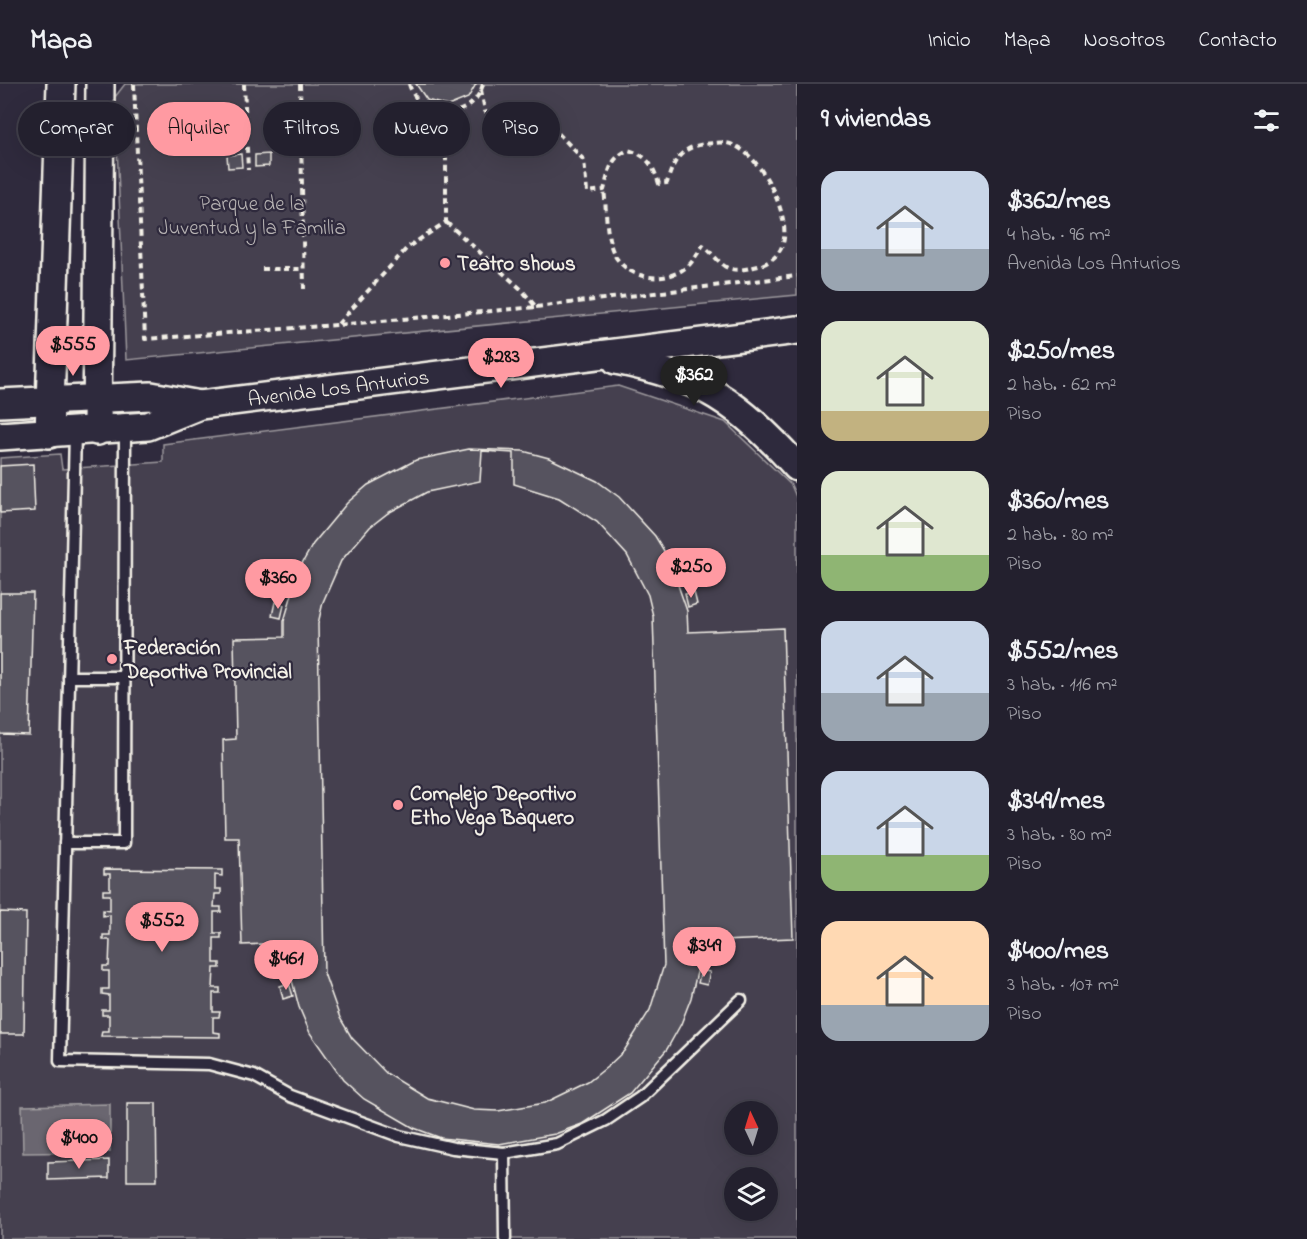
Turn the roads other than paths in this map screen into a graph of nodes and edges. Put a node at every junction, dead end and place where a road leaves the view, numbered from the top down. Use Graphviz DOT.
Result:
graph roads {
  1 [pos="61,84"];
  2 [pos="100,84"];
  3 [pos="57,212"];
  4 [pos="99,214"];
  5 [pos="797,330"];
  6 [pos="588,355"];
  7 [pos="97,398"];
  8 [pos="51,400"];
  9 [pos="0,403"];
  10 [pos="200,405"];
  11 [pos="125,428"];
  12 [pos="74,432"];
  13 [pos="0,436"];
  14 [pos="797,467"];
  15 [pos="125,676"];
  16 [pos="69,677"];
  17 [pos="65,843"];
  18 [pos="741,1000"];
  19 [pos="504,1153"];
  20 [pos="505,1239"];
  1 -- 3 [label="street"];
  2 -- 4 [label="street"];
  3 -- 4 [label="street"];
  3 -- 8 [label="street"];
  4 -- 7 [label="street"];
  5 -- 6 [label="street, Avenida Los Anturios"];
  6 -- 10 [label="street, Avenida Los Anturios"];
  6 -- 14 [label="street"];
  7 -- 8 [label="street, Avenida Los Anturios"];
  7 -- 10 [label="street, Avenida Los Anturios"];
  7 -- 12 [label="street"];
  8 -- 9 [label="street, Avenida Los Anturios"];
  8 -- 12 [label="street"];
  10 -- 11 [label="street, Avenida Los Anturios"];
  11 -- 12 [label="street, Avenida Los Anturios"];
  11 -- 15 [label="lane"];
  12 -- 13 [label="street, Avenida Los Anturios"];
  12 -- 16 [label="lane"];
  15 -- 16 [label="lane"];
  15 -- 17 [label="lane"];
  16 -- 17 [label="lane"];
  17 -- 19 [label="lane"];
  18 -- 19 [label="lane"];
  19 -- 20 [label="lane"];
}
